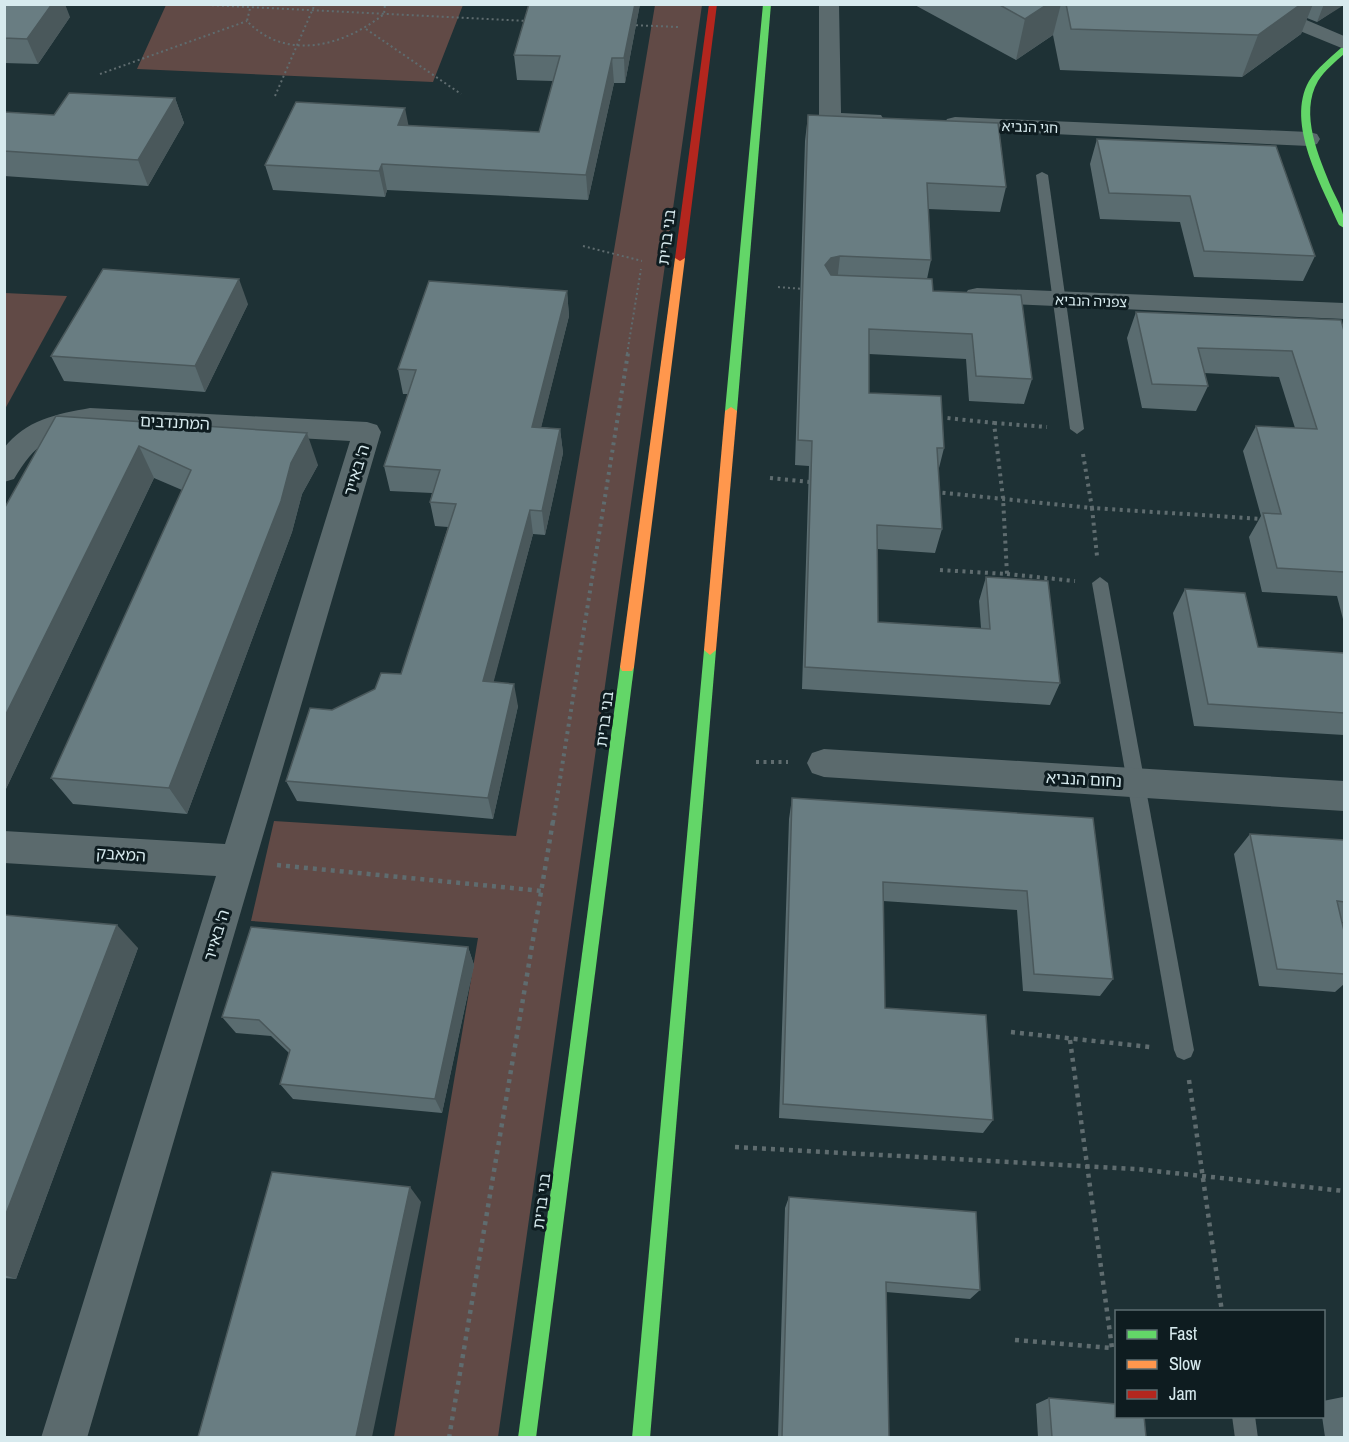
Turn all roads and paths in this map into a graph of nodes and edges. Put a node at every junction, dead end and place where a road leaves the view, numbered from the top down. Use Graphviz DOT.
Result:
graph roads {
  1 [pos="187,4"];
  2 [pos="315,4"];
  3 [pos="385,4"];
  4 [pos="713,4"];
  5 [pos="767,4"];
  6 [pos="829,4"];
  7 [pos="1251,4"];
  8 [pos="249,6"];
  9 [pos="313,10"];
  10 [pos="384,14"];
  11 [pos="681,16"];
  12 [pos="247,21"];
  13 [pos="538,21"];
  14 [pos="620,24"];
  15 [pos="679,27"];
  16 [pos="366,29"];
  17 [pos="677,39"];
  18 [pos="1344,44"];
  19 [pos="297,46"];
  20 [pos="1344,50"];
  21 [pos="100,74"];
  22 [pos="461,94"];
  23 [pos="275,96"];
  24 [pos="898,122"];
  25 [pos="932,123"];
  26 [pos="1309,139"];
  27 [pos="1042,175"];
  28 [pos="1344,225"];
  29 [pos="583,246"];
  30 [pos="644,250"];
  31 [pos="642,261"];
  32 [pos="778,288"];
  33 [pos="813,290"];
  34 [pos="955,296"];
  35 [pos="1061,299"];
  36 [pos="1344,311"];
  37 [pos="947,418"];
  38 [pos="994,423"];
  39 [pos="1077,429"];
  40 [pos="367,432"];
  41 [pos="1084,459"];
  42 [pos="4,472"];
  43 [pos="770,478"];
  44 [pos="816,482"];
  45 [pos="933,492"];
  46 [pos="1003,498"];
  47 [pos="1092,508"];
  48 [pos="1264,519"];
  49 [pos="1097,554"];
  50 [pos="940,570"];
  51 [pos="1007,574"];
  52 [pos="1100,583"];
  53 [pos="824,764"];
  54 [pos="1135,782"];
  55 [pos="1344,796"];
  56 [pos="4,847"];
  57 [pos="238,861"];
  58 [pos="543,891"];
  59 [pos="1011,1032"];
  60 [pos="1070,1040"];
  61 [pos="1184,1050"];
  62 [pos="1190,1085"];
  63 [pos="735,1147"];
  64 [pos="1089,1168"];
  65 [pos="1202,1175"];
  66 [pos="1344,1191"];
  67 [pos="1221,1310"];
  68 [pos="1015,1340"];
  69 [pos="1114,1348"];
  70 [pos="1243,1418"];
  71 [pos="64,1437"];
  72 [pos="449,1437"];
  73 [pos="527,1437"];
  74 [pos="641,1437"];
  75 [pos="1247,1437"];
  1 -- 8 [label="path"];
  2 -- 9 [label="path"];
  3 -- 10 [label="path"];
  4 -- 73 [label="main road, בני ברית"];
  5 -- 74 [label="main road"];
  6 -- 24 [label="street"];
  7 -- 18 [label="street"];
  8 -- 9 [label="path"];
  8 -- 12 [label="path"];
  9 -- 10 [label="path"];
  9 -- 19 [label="path"];
  10 -- 13 [label="path"];
  10 -- 16 [label="path"];
  11 -- 15 [label="path"];
  12 -- 19 [label="path"];
  12 -- 21 [label="path"];
  14 -- 15 [label="path"];
  15 -- 17 [label="path"];
  16 -- 19 [label="path"];
  16 -- 22 [label="path"];
  19 -- 23 [label="path"];
  20 -- 26 [label="main road"];
  25 -- 26 [label="street, חגי הנביא"];
  26 -- 28 [label="main road"];
  27 -- 35 [label="lane"];
  29 -- 31 [label="path"];
  30 -- 31 [label="path"];
  31 -- 58 [label="path"];
  32 -- 33 [label="path"];
  34 -- 35 [label="street, צפניה הנביא"];
  35 -- 36 [label="street, צפניה הנביא"];
  35 -- 39 [label="lane"];
  37 -- 38 [label="path"];
  38 -- 39 [label="path"];
  38 -- 46 [label="path"];
  40 -- 42 [label="street, המתנדבים"];
  40 -- 57 [label="street, ה' באייר"];
  41 -- 47 [label="path"];
  43 -- 44 [label="path"];
  45 -- 46 [label="path"];
  46 -- 47 [label="path"];
  46 -- 51 [label="path"];
  47 -- 48 [label="path"];
  47 -- 49 [label="path"];
  50 -- 51 [label="path"];
  51 -- 52 [label="path"];
  52 -- 54 [label="lane"];
  53 -- 54 [label="street, נחום הנביא"];
  54 -- 55 [label="street, נחום הנביא"];
  54 -- 61 [label="lane"];
  56 -- 57 [label="street, המאבק"];
  57 -- 58 [label="path"];
  57 -- 71 [label="street, ה' באייר"];
  58 -- 72 [label="path"];
  59 -- 60 [label="path"];
  60 -- 61 [label="path"];
  60 -- 64 [label="path"];
  62 -- 65 [label="path"];
  63 -- 64 [label="path"];
  64 -- 65 [label="path"];
  64 -- 69 [label="path"];
  65 -- 66 [label="path"];
  65 -- 67 [label="path"];
  68 -- 69 [label="path"];
  70 -- 75 [label="lane"];
}
